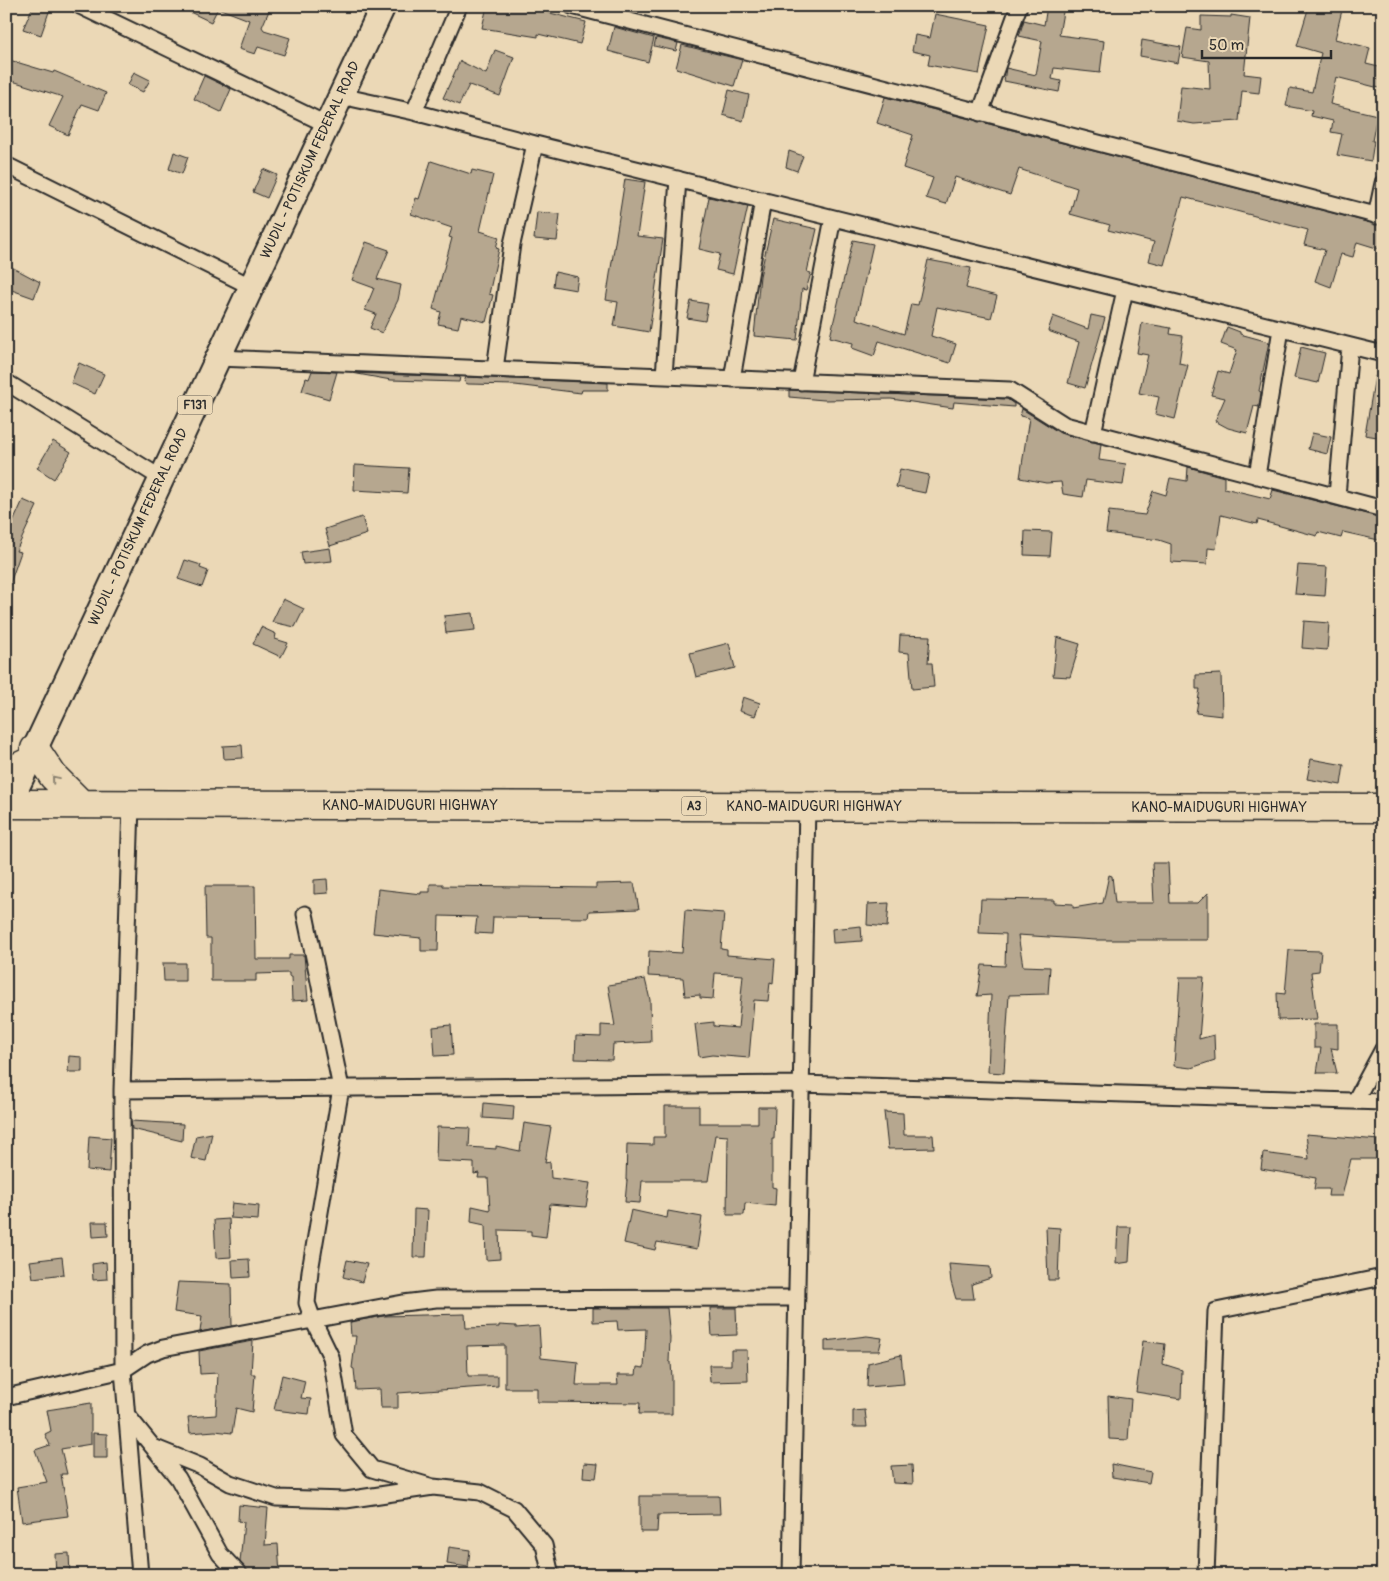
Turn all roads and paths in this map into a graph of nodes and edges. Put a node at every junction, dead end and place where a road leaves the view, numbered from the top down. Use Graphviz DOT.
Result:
graph roads {
  1 [pos="80,6"];
  2 [pos="383,6"];
  3 [pos="459,6"];
  4 [pos="572,6"];
  5 [pos="1019,6"];
  6 [pos="340,96"];
  7 [pos="414,112"];
  8 [pos="980,113"];
  9 [pos="328,124"];
  10 [pos="535,144"];
  11 [pos="6,165"];
  12 [pos="678,180"];
  13 [pos="1383,183"];
  14 [pos="763,200"];
  15 [pos="1379,216"];
  16 [pos="833,218"];
  17 [pos="250,286"];
  18 [pos="1125,290"];
  19 [pos="1281,329"];
  20 [pos="1350,346"];
  21 [pos="1383,354"];
  22 [pos="217,358"];
  23 [pos="495,369"];
  24 [pos="664,376"];
  25 [pos="732,379"];
  26 [pos="6,382"];
  27 [pos="802,382"];
  28 [pos="1093,433"];
  29 [pos="1258,476"];
  30 [pos="161,478"];
  31 [pos="1337,496"];
  32 [pos="1383,508"];
  33 [pos="23,762"];
  34 [pos="8,804"];
  35 [pos="81,804"];
  36 [pos="131,804"];
  37 [pos="807,806"];
  38 [pos="1383,808"];
  39 [pos="304,914"];
  40 [pos="1383,1049"];
  41 [pos="801,1084"];
  42 [pos="341,1088"];
  43 [pos="122,1090"];
  44 [pos="1355,1101"];
  45 [pos="1383,1102"];
  46 [pos="1383,1277"];
  47 [pos="797,1298"];
  48 [pos="312,1320"];
  49 [pos="123,1370"];
  50 [pos="6,1397"];
  51 [pos="127,1415"];
  52 [pos="153,1447"];
  53 [pos="434,1487"];
  54 [pos="140,1575"];
  55 [pos="240,1575"];
  56 [pos="551,1575"];
  57 [pos="791,1575"];
  58 [pos="1206,1575"];
  1 -- 9 [label="street"];
  2 -- 6 [label="main road, WUDIL - POTISKUM FEDERAL ROAD / F131"];
  3 -- 7 [label="street"];
  4 -- 8 [label="street"];
  5 -- 8 [label="street"];
  6 -- 7 [label="street"];
  6 -- 9 [label="main road, WUDIL - POTISKUM FEDERAL ROAD / F131"];
  7 -- 10 [label="street"];
  8 -- 15 [label="street"];
  9 -- 17 [label="main road, WUDIL - POTISKUM FEDERAL ROAD / F131"];
  10 -- 12 [label="street"];
  10 -- 23 [label="street"];
  11 -- 17 [label="street"];
  12 -- 14 [label="street"];
  12 -- 24 [label="street"];
  13 -- 15 [label="street"];
  14 -- 16 [label="street"];
  14 -- 25 [label="street"];
  16 -- 18 [label="street"];
  16 -- 27 [label="street"];
  17 -- 22 [label="main road, WUDIL - POTISKUM FEDERAL ROAD / F131"];
  18 -- 19 [label="street"];
  18 -- 28 [label="street"];
  19 -- 20 [label="street"];
  19 -- 29 [label="street"];
  20 -- 21 [label="street"];
  20 -- 31 [label="street"];
  22 -- 23 [label="street"];
  22 -- 30 [label="main road, WUDIL - POTISKUM FEDERAL ROAD / F131"];
  23 -- 24 [label="street"];
  24 -- 25 [label="street"];
  25 -- 27 [label="street"];
  26 -- 30 [label="street"];
  27 -- 28 [label="street"];
  28 -- 29 [label="street"];
  29 -- 31 [label="street"];
  30 -- 33 [label="main road, WUDIL - POTISKUM FEDERAL ROAD / F131"];
  31 -- 32 [label="street"];
  33 -- 34 [label="main road, WUDIL - POTISKUM FEDERAL ROAD / F131"];
  35 -- 33 [label="highway, one-way"];
  34 -- 35 [label="highway, KANO-MAIDUGURI HIGHWAY / A3"];
  35 -- 36 [label="highway, KANO-MAIDUGURI HIGHWAY / A3"];
  36 -- 37 [label="highway, KANO-MAIDUGURI HIGHWAY / A3"];
  36 -- 43 [label="street"];
  37 -- 38 [label="highway, KANO-MAIDUGURI HIGHWAY / A3"];
  37 -- 41 [label="street"];
  39 -- 42 [label="street"];
  40 -- 44 [label="street"];
  41 -- 42 [label="street"];
  41 -- 44 [label="street"];
  41 -- 47 [label="street"];
  42 -- 43 [label="street"];
  42 -- 48 [label="street"];
  43 -- 49 [label="street"];
  44 -- 45 [label="street"];
  46 -- 58 [label="street"];
  47 -- 48 [label="street"];
  47 -- 57 [label="street"];
  48 -- 49 [label="street"];
  48 -- 53 [label="street"];
  49 -- 50 [label="street"];
  49 -- 51 [label="street"];
  51 -- 52 [label="street"];
  51 -- 54 [label="street"];
  52 -- 53 [label="street"];
  52 -- 55 [label="street"];
  53 -- 56 [label="street"];
}
